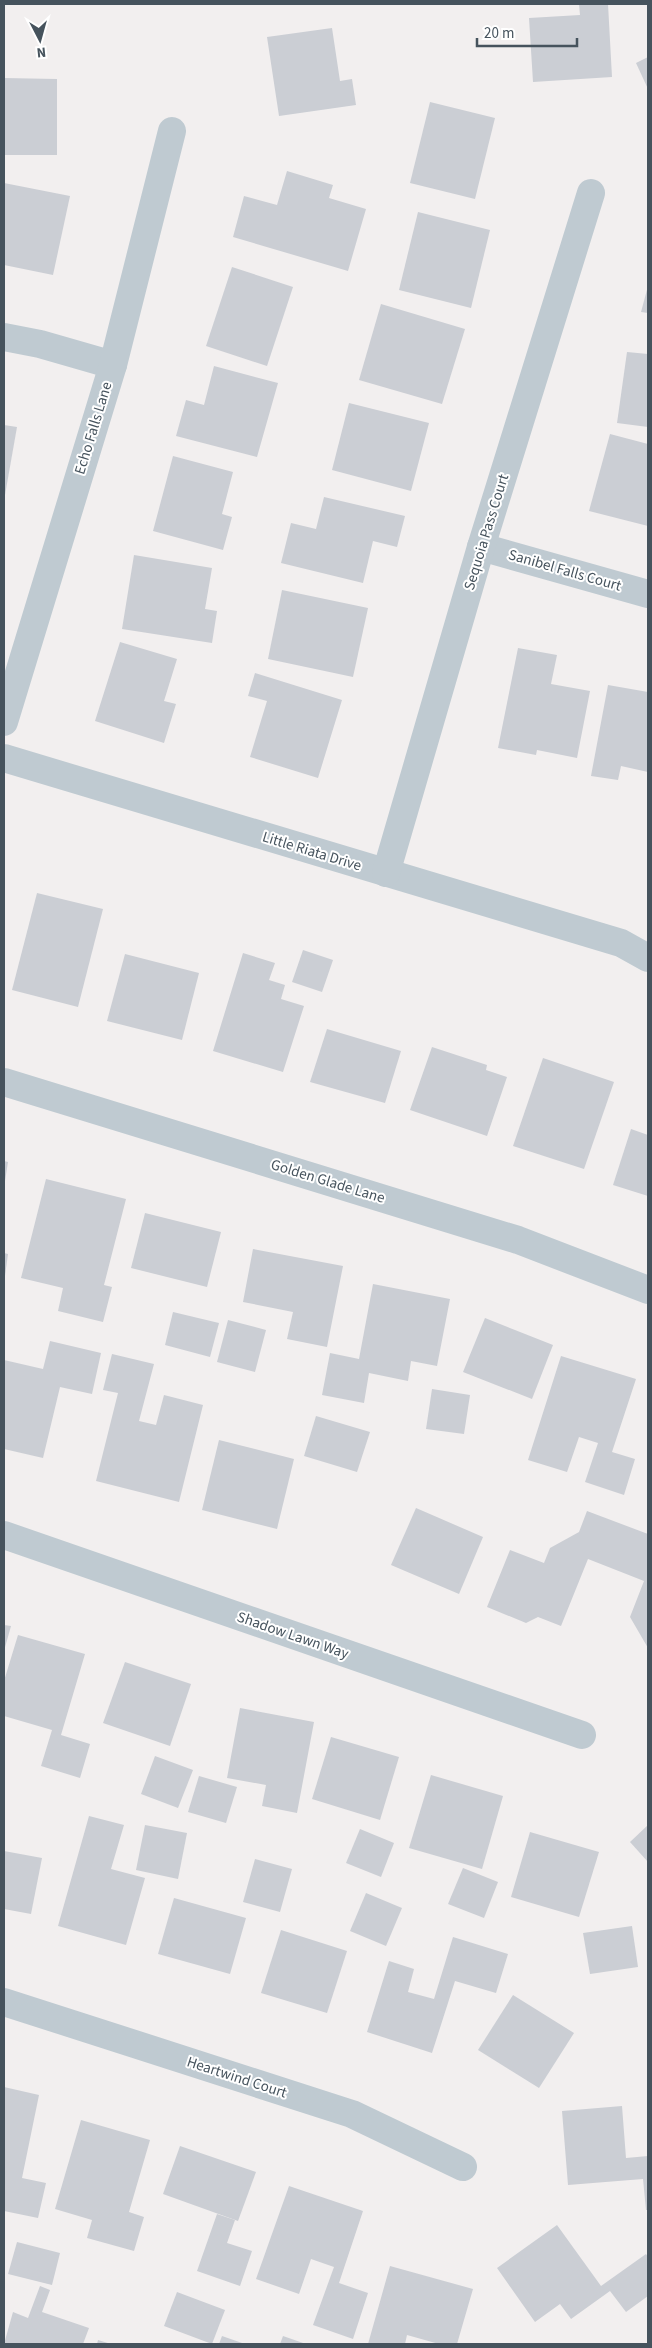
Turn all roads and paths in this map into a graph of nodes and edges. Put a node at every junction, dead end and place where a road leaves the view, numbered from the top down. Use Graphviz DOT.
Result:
graph roads {
  1 [pos="172,131"];
  2 [pos="591,193"];
  3 [pos="4,337"];
  4 [pos="112,365"];
  5 [pos="481,547"];
  6 [pos="648,594"];
  7 [pos="4,722"];
  8 [pos="4,758"];
  9 [pos="386,872"];
  10 [pos="621,943"];
  11 [pos="648,945"];
  12 [pos="648,958"];
  13 [pos="4,1082"];
  14 [pos="648,1290"];
  15 [pos="4,1535"];
  16 [pos="582,1736"];
  17 [pos="4,2002"];
  18 [pos="463,2167"];
  1 -- 4 [label="street, Echo Falls Lane"];
  2 -- 5 [label="street, Sequoia Pass Court"];
  3 -- 4 [label="street"];
  4 -- 7 [label="street, Echo Falls Lane"];
  5 -- 6 [label="street, Sanibel Falls Court"];
  5 -- 9 [label="street, Sequoia Pass Court"];
  8 -- 9 [label="street, Little Riata Drive"];
  9 -- 10 [label="street, Little Riata Drive"];
  10 -- 11 [label="street, Little Riata Drive"];
  10 -- 12 [label="street, Little Riata Drive"];
  13 -- 14 [label="street, Golden Glade Lane"];
  15 -- 16 [label="street, Shadow Lawn Way"];
  17 -- 18 [label="street, Heartwind Court"];
}
